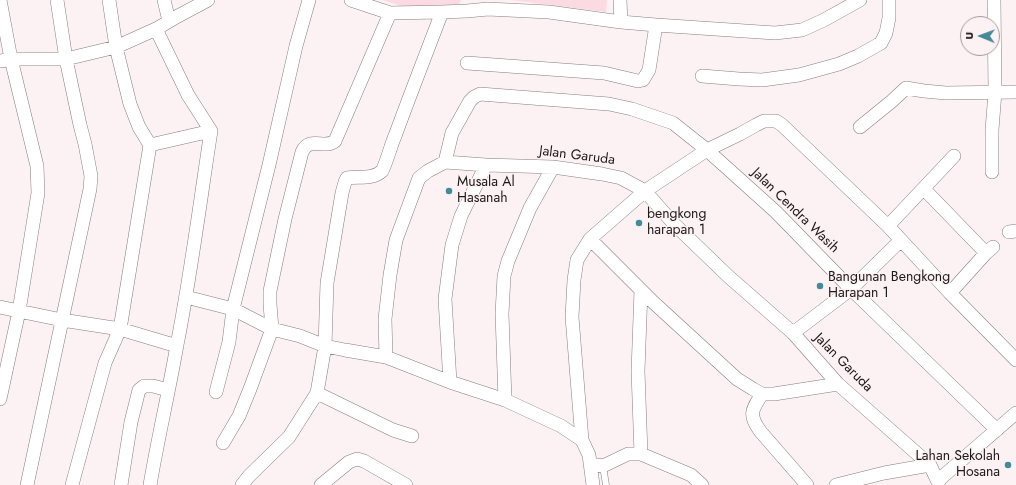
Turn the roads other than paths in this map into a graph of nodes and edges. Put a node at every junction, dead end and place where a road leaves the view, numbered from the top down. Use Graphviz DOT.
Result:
graph roads {
  1 [pos="0,0"];
  2 [pos="57,0"];
  3 [pos="109,0"];
  4 [pos="164,0"];
  5 [pos="208,0"];
  6 [pos="309,0"];
  7 [pos="351,0"];
  8 [pos="620,0"];
  9 [pos="860,0"];
  10 [pos="889,0"];
  11 [pos="994,0"];
  12 [pos="488,4"];
  13 [pos="442,12"];
  14 [pos="390,13"];
  15 [pos="169,21"];
  16 [pos="621,22"];
  17 [pos="656,25"];
  18 [pos="156,29"];
  19 [pos="116,47"];
  20 [pos="66,59"];
  21 [pos="6,60"];
  22 [pos="467,63"];
  23 [pos="702,76"];
  24 [pos="995,92"];
  25 [pos="1016,92"];
  26 [pos="860,127"];
  27 [pos="211,131"];
  28 [pos="150,145"];
  29 [pos="707,150"];
  30 [pos="954,156"];
  31 [pos="445,162"];
  32 [pos="486,165"];
  33 [pos="553,167"];
  34 [pos="992,172"];
  35 [pos="924,189"];
  36 [pos="645,191"];
  37 [pos="888,226"];
  38 [pos="590,239"];
  39 [pos="901,240"];
  40 [pos="851,289"];
  41 [pos="641,290"];
  42 [pos="950,293"];
  43 [pos="186,297"];
  44 [pos="0,307"];
  45 [pos="233,309"];
  46 [pos="19,311"];
  47 [pos="62,320"];
  48 [pos="120,329"];
  49 [pos="272,329"];
  50 [pos="793,333"];
  51 [pos="177,346"];
  52 [pos="325,346"];
  53 [pos="386,357"];
  54 [pos="1016,360"];
  55 [pos="450,382"];
  56 [pos="838,384"];
  57 [pos="168,390"];
  58 [pos="216,392"];
  59 [pos="317,394"];
  60 [pos="762,394"];
  61 [pos="0,399"];
  62 [pos="505,400"];
  63 [pos="1016,413"];
  64 [pos="997,430"];
  65 [pos="412,436"];
  66 [pos="582,440"];
  67 [pos="223,443"];
  68 [pos="641,454"];
  69 [pos="597,465"];
  70 [pos="930,465"];
  71 [pos="885,479"];
  72 [pos="938,483"];
  73 [pos="27,485"];
  74 [pos="72,485"];
  75 [pos="121,485"];
  76 [pos="150,485"];
  77 [pos="242,485"];
  78 [pos="322,485"];
  79 [pos="406,485"];
  80 [pos="593,485"];
  81 [pos="606,485"];
  82 [pos="702,485"];
  83 [pos="807,485"];
  84 [pos="840,485"];
  1 -- 21 [label="street"];
  2 -- 20 [label="street"];
  3 -- 19 [label="street"];
  4 -- 15 [label="street"];
  5 -- 15 [label="street"];
  6 -- 45 [label="street"];
  7 -- 14 [label="street"];
  8 -- 16 [label="street"];
  9 -- 17 [label="street"];
  10 -- 23 [label="street"];
  11 -- 24 [label="street"];
  12 -- 13 [label="street"];
  12 -- 16 [label="street"];
  13 -- 14 [label="street"];
  13 -- 52 [label="street"];
  14 -- 49 [label="street"];
  15 -- 18 [label="street"];
  16 -- 17 [label="street"];
  17 -- 22 [label="street"];
  18 -- 19 [label="street"];
  18 -- 27 [label="street"];
  19 -- 20 [label="street"];
  19 -- 28 [label="street"];
  20 -- 21 [label="street"];
  20 -- 47 [label="street"];
  21 -- 46 [label="street"];
  24 -- 25 [label="street"];
  24 -- 26 [label="street"];
  24 -- 34 [label="street"];
  27 -- 28 [label="street"];
  27 -- 43 [label="street"];
  28 -- 48 [label="street"];
  29 -- 31 [label="street, Jalan Cendra Wasih"];
  29 -- 36 [label="street"];
  29 -- 37 [label="street"];
  29 -- 40 [label="street, Jalan Cendra Wasih"];
  30 -- 35 [label="street"];
  31 -- 32 [label="street, Jalan Garuda"];
  31 -- 53 [label="street"];
  32 -- 33 [label="street, Jalan Garuda"];
  32 -- 55 [label="street"];
  33 -- 36 [label="street, Jalan Garuda"];
  33 -- 62 [label="street"];
  35 -- 37 [label="street"];
  35 -- 42 [label="street"];
  36 -- 38 [label="street"];
  36 -- 50 [label="street, Jalan Garuda"];
  37 -- 39 [label="street"];
  38 -- 41 [label="street"];
  38 -- 66 [label="street"];
  39 -- 40 [label="street"];
  39 -- 42 [label="street"];
  40 -- 50 [label="street"];
  40 -- 64 [label="street, Jalan Cendra Wasih"];
  41 -- 60 [label="street"];
  41 -- 68 [label="street"];
  42 -- 54 [label="street"];
  43 -- 45 [label="street"];
  43 -- 51 [label="street"];
  44 -- 46 [label="street"];
  45 -- 49 [label="street"];
  45 -- 58 [label="street"];
  46 -- 47 [label="street"];
  46 -- 61 [label="street"];
  47 -- 48 [label="street"];
  47 -- 73 [label="street"];
  48 -- 51 [label="street"];
  48 -- 74 [label="street"];
  49 -- 52 [label="street"];
  49 -- 67 [label="street"];
  50 -- 56 [label="street, Jalan Garuda"];
  51 -- 57 [label="street"];
  52 -- 53 [label="street"];
  52 -- 59 [label="street"];
  53 -- 55 [label="street"];
  55 -- 62 [label="street"];
  56 -- 60 [label="street"];
  56 -- 70 [label="street, Jalan Garuda"];
  57 -- 75 [label="street"];
  57 -- 76 [label="street"];
  59 -- 65 [label="street"];
  59 -- 77 [label="street"];
  60 -- 83 [label="street"];
  62 -- 66 [label="street"];
  63 -- 64 [label="street"];
  64 -- 72 [label="street"];
  66 -- 69 [label="street"];
  68 -- 69 [label="street"];
  68 -- 82 [label="street"];
  69 -- 80 [label="street"];
  69 -- 81 [label="lane"];
  70 -- 71 [label="street"];
  70 -- 72 [label="street, Jalan Garuda"];
  71 -- 84 [label="street"];
  78 -- 79 [label="street"];
}
